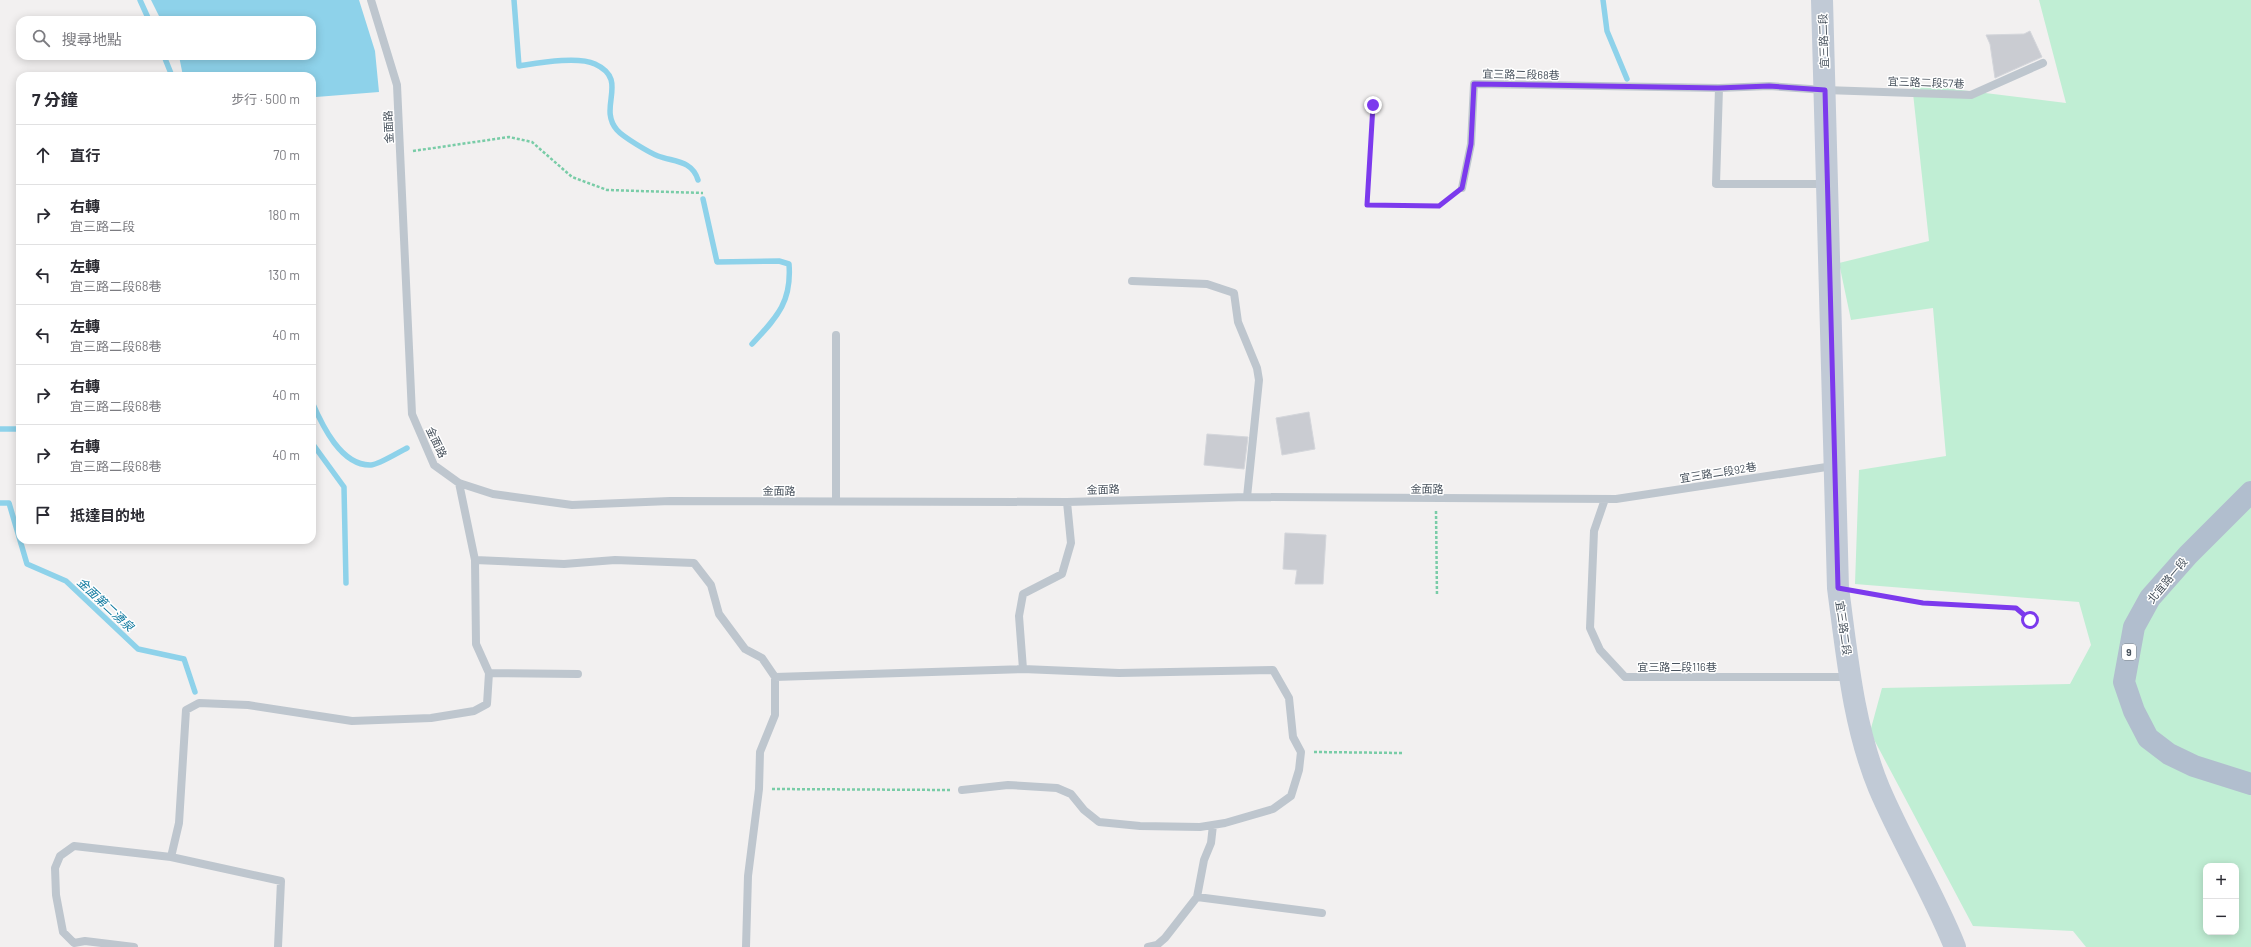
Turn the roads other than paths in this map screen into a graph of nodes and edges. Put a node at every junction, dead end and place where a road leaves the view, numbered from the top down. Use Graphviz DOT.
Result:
graph roads {
  1 [pos="371,0"];
  2 [pos="1822,0"];
  3 [pos="2043,63"];
  4 [pos="1718,88"];
  5 [pos="1825,90"];
  6 [pos="1826,184"];
  7 [pos="1462,188"];
  8 [pos="1132,281"];
  9 [pos="836,335"];
  10 [pos="1834,466"];
  11 [pos="459,483"];
  12 [pos="2251,492"];
  13 [pos="1247,497"];
  14 [pos="1605,499"];
  15 [pos="836,501"];
  16 [pos="1067,502"];
  17 [pos="475,560"];
  18 [pos="1024,669"];
  19 [pos="489,673"];
  20 [pos="578,674"];
  21 [pos="775,677"];
  22 [pos="1850,677"];
  23 [pos="2251,784"];
  24 [pos="962,790"];
  25 [pos="1213,825"];
  26 [pos="171,857"];
  27 [pos="1197,897"];
  28 [pos="1322,913"];
  29 [pos="73,945"];
  30 [pos="134,947"];
  31 [pos="278,947"];
  32 [pos="746,947"];
  33 [pos="1148,947"];
  34 [pos="1955,947"];
  1 -- 11 [label="lane, 金面路"];
  2 -- 5 [label="street, 宜三路二段"];
  3 -- 5 [label="lane, 宜三路二段57巷"];
  4 -- 5 [label="lane, 宜三路二段68巷"];
  4 -- 6 [label="lane"];
  4 -- 7 [label="lane, 宜三路二段68巷"];
  5 -- 6 [label="street, 宜三路二段"];
  6 -- 10 [label="street, 宜三路二段"];
  8 -- 13 [label="lane"];
  9 -- 15 [label="lane"];
  10 -- 14 [label="lane, 宜三路二段92巷"];
  10 -- 22 [label="street, 宜三路二段"];
  11 -- 15 [label="lane, 金面路"];
  11 -- 17 [label="lane"];
  12 -- 23 [label="main road, 北宜路一段 / 9"];
  13 -- 14 [label="lane, 金面路"];
  13 -- 16 [label="lane, 金面路"];
  14 -- 22 [label="lane, 宜三路二段116巷"];
  15 -- 16 [label="lane, 金面路"];
  16 -- 18 [label="lane"];
  17 -- 19 [label="lane"];
  17 -- 21 [label="lane"];
  18 -- 21 [label="lane"];
  18 -- 25 [label="lane"];
  19 -- 20 [label="lane"];
  19 -- 26 [label="lane"];
  21 -- 32 [label="lane"];
  22 -- 34 [label="street, 宜三路二段"];
  24 -- 25 [label="lane"];
  25 -- 27 [label="lane"];
  26 -- 29 [label="lane"];
  26 -- 31 [label="lane"];
  27 -- 28 [label="lane"];
  27 -- 33 [label="lane"];
  29 -- 30 [label="lane"];
}
